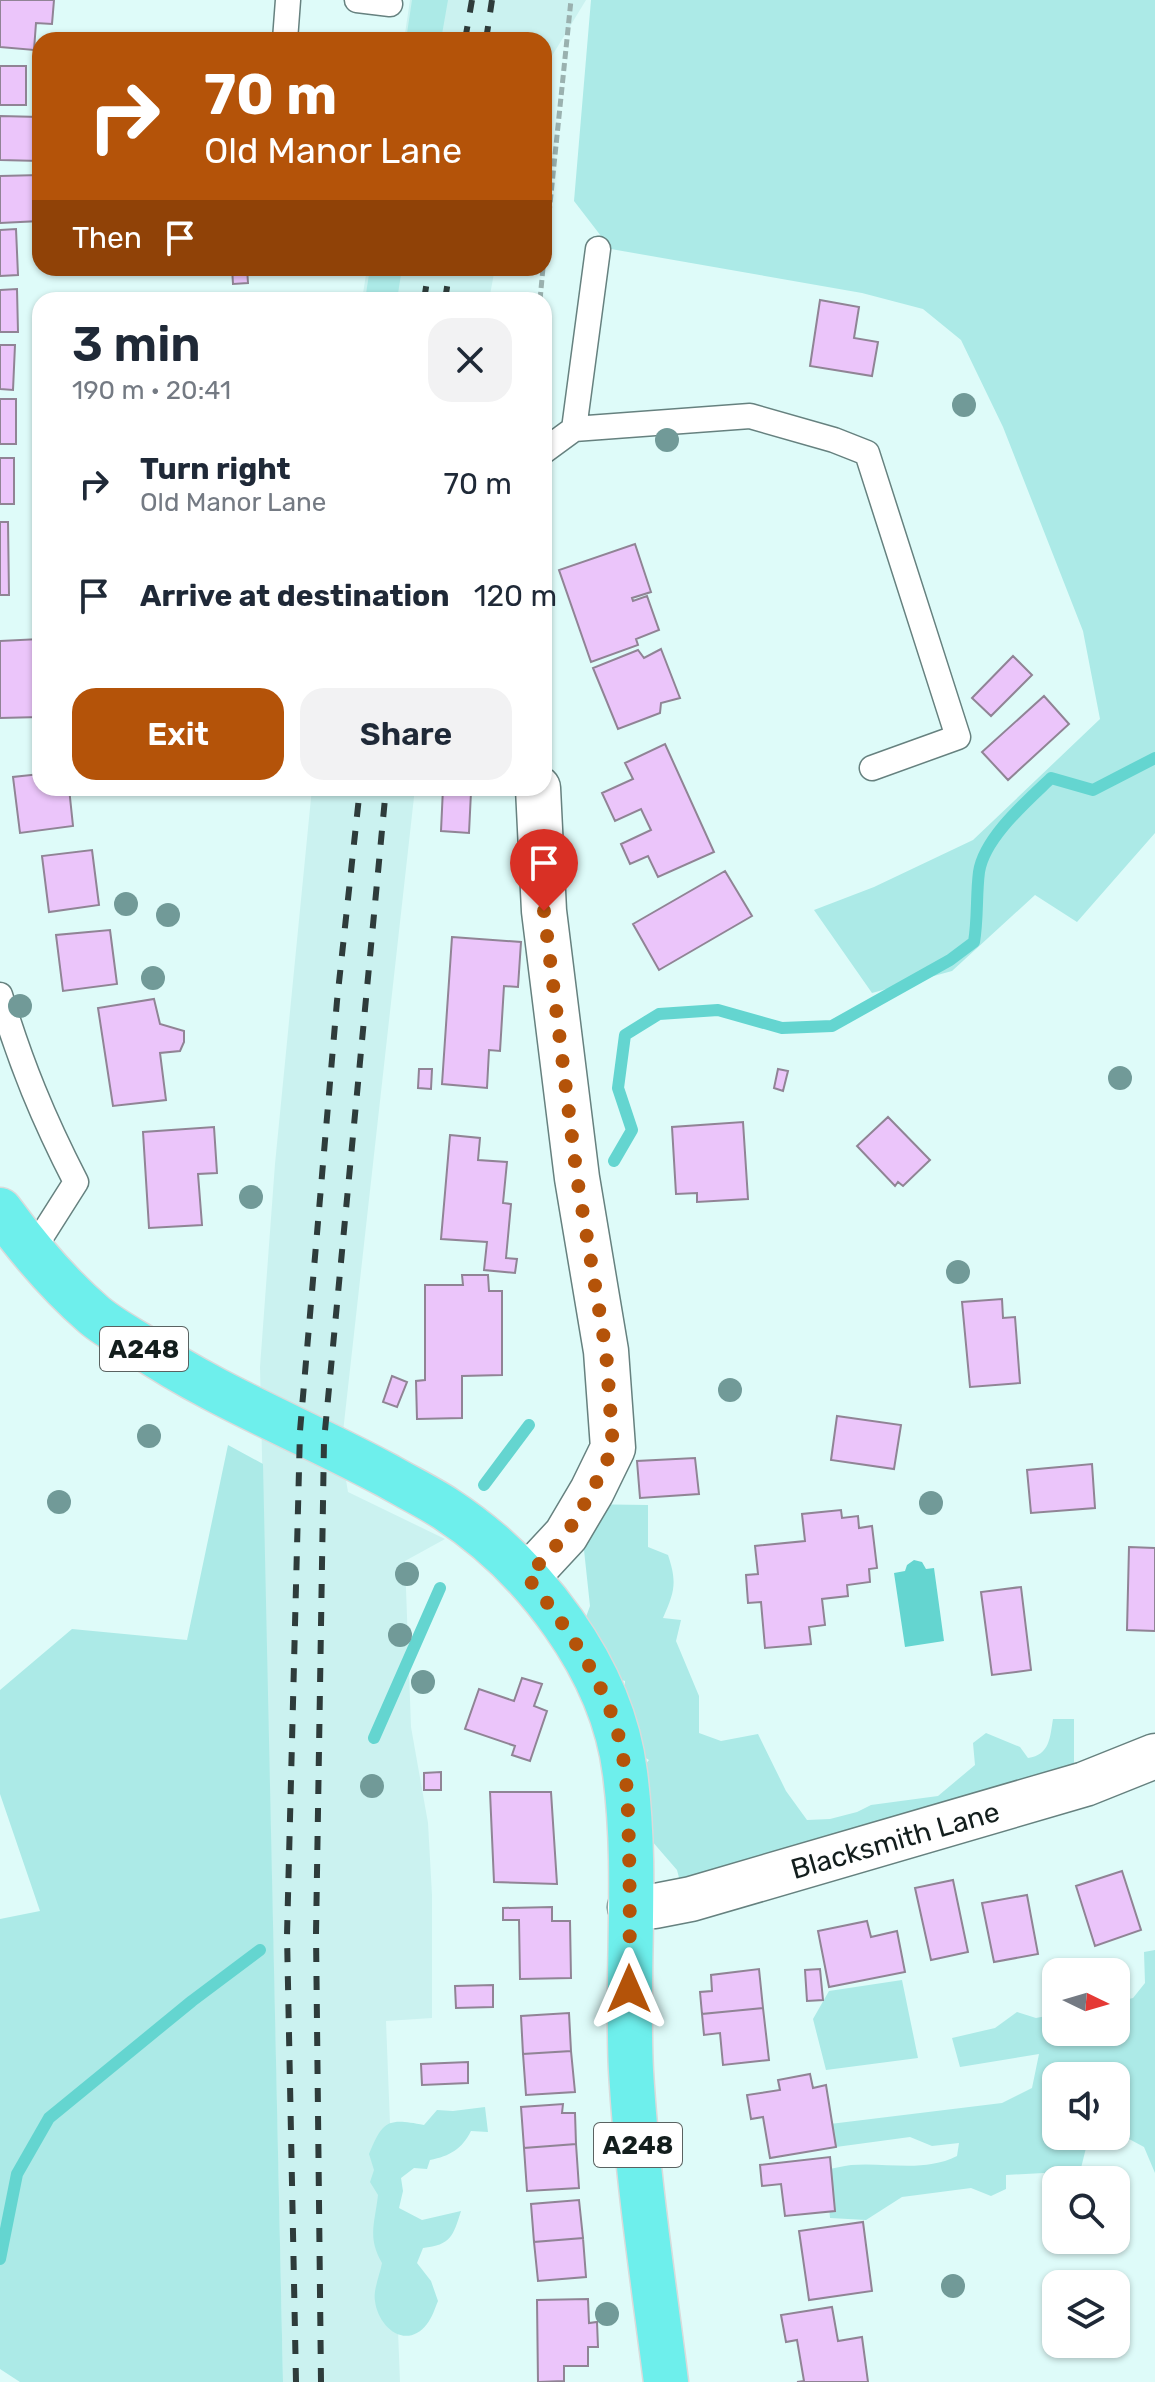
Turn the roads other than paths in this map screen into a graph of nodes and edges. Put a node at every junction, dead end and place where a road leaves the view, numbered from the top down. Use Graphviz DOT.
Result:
graph roads {
  1 [pos="288,0"];
  2 [pos="357,0"];
  3 [pos="390,4"];
  4 [pos="286,32"];
  5 [pos="598,249"];
  6 [pos="574,429"];
  7 [pos="552,445"];
  8 [pos="872,768"];
  9 [pos="538,796"];
  10 [pos="0,995"];
  11 [pos="0,1210"];
  12 [pos="31,1253"];
  13 [pos="527,1577"];
  14 [pos="1155,1756"];
  15 [pos="630,1907"];
  16 [pos="666,2382"];
  1 -- 4 [label="lane"];
  2 -- 3 [label="lane"];
  5 -- 6 [label="lane"];
  6 -- 7 [label="lane"];
  6 -- 8 [label="lane"];
  9 -- 13 [label="street"];
  10 -- 12 [label="lane"];
  11 -- 12 [label="main road, A248"];
  12 -- 13 [label="main road, A248"];
  13 -- 15 [label="main road, A248"];
  14 -- 15 [label="street, Blacksmith Lane"];
  15 -- 16 [label="main road, A248"];
}
